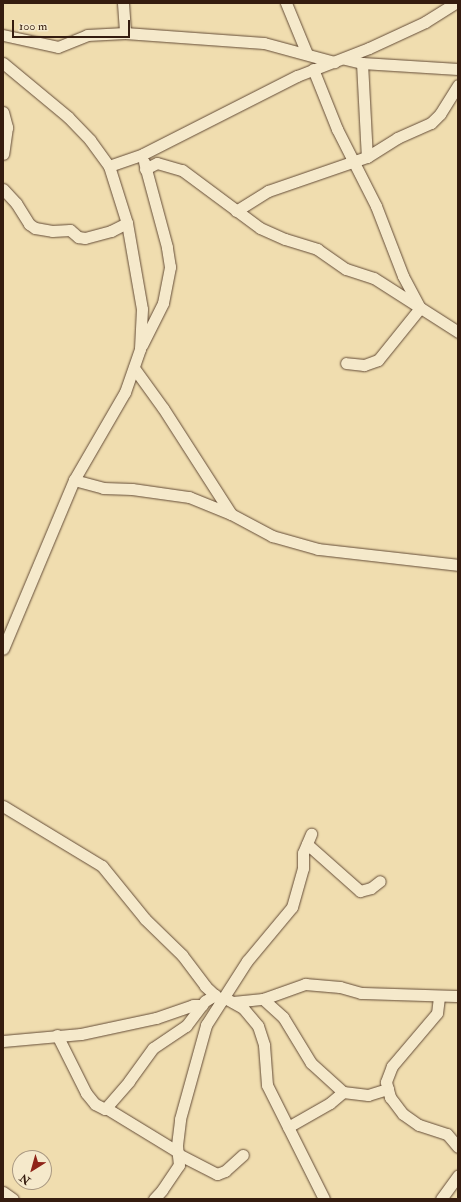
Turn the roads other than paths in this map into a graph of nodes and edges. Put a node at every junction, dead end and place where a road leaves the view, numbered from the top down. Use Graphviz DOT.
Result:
graph roads {
  1 [pos="123,3"];
  2 [pos="286,3"];
  3 [pos="456,3"];
  4 [pos="125,33"];
  5 [pos="3,35"];
  6 [pos="307,54"];
  7 [pos="339,60"];
  8 [pos="3,63"];
  9 [pos="362,63"];
  10 [pos="458,68"];
  11 [pos="313,69"];
  12 [pos="458,85"];
  13 [pos="3,112"];
  14 [pos="5,128"];
  15 [pos="3,154"];
  16 [pos="143,154"];
  17 [pos="367,157"];
  18 [pos="352,160"];
  19 [pos="109,166"];
  20 [pos="145,169"];
  21 [pos="3,189"];
  22 [pos="236,211"];
  23 [pos="127,223"];
  24 [pos="420,308"];
  25 [pos="458,332"];
  26 [pos="140,349"];
  27 [pos="346,363"];
  28 [pos="134,368"];
  29 [pos="74,480"];
  30 [pos="231,514"];
  31 [pos="458,565"];
  32 [pos="3,649"];
  33 [pos="3,806"];
  34 [pos="380,880"];
  35 [pos="438,996"];
  36 [pos="458,996"];
  37 [pos="223,999"];
  38 [pos="263,999"];
  39 [pos="202,1005"];
  40 [pos="57,1035"];
  41 [pos="3,1041"];
  42 [pos="388,1089"];
  43 [pos="343,1092"];
  44 [pos="106,1108"];
  45 [pos="288,1127"];
  46 [pos="458,1147"];
  47 [pos="178,1153"];
  48 [pos="244,1155"];
  49 [pos="458,1176"];
  50 [pos="3,1192"];
  51 [pos="13,1199"];
  52 [pos="155,1199"];
  53 [pos="324,1199"];
  54 [pos="441,1199"];
  1 -- 4 [label="street"];
  2 -- 6 [label="street"];
  3 -- 7 [label="street"];
  4 -- 5 [label="street"];
  4 -- 6 [label="street"];
  6 -- 7 [label="street"];
  7 -- 9 [label="street"];
  7 -- 11 [label="street"];
  8 -- 19 [label="street"];
  9 -- 10 [label="street"];
  9 -- 17 [label="street"];
  11 -- 16 [label="street"];
  11 -- 18 [label="street"];
  12 -- 17 [label="street"];
  13 -- 14 [label="street"];
  14 -- 15 [label="street"];
  16 -- 19 [label="street"];
  16 -- 20 [label="street"];
  17 -- 18 [label="street"];
  18 -- 22 [label="street"];
  18 -- 24 [label="street"];
  19 -- 23 [label="street"];
  20 -- 22 [label="street"];
  20 -- 26 [label="street"];
  21 -- 23 [label="street"];
  22 -- 24 [label="street"];
  23 -- 26 [label="street"];
  24 -- 25 [label="street"];
  24 -- 27 [label="street"];
  26 -- 28 [label="street"];
  28 -- 29 [label="street"];
  28 -- 30 [label="street"];
  29 -- 30 [label="street"];
  29 -- 32 [label="street"];
  30 -- 31 [label="street"];
  33 -- 37 [label="street"];
  34 -- 37 [label="street"];
  35 -- 36 [label="street"];
  35 -- 38 [label="street"];
  35 -- 42 [label="street"];
  37 -- 38 [label="street"];
  37 -- 39 [label="street"];
  37 -- 45 [label="street"];
  37 -- 47 [label="street"];
  38 -- 43 [label="street"];
  39 -- 40 [label="street"];
  39 -- 44 [label="street"];
  40 -- 41 [label="street"];
  40 -- 44 [label="street"];
  42 -- 43 [label="street"];
  42 -- 46 [label="street"];
  43 -- 45 [label="street"];
  44 -- 47 [label="street"];
  45 -- 53 [label="street"];
  47 -- 48 [label="street"];
  47 -- 52 [label="street"];
  49 -- 54 [label="street"];
  50 -- 51 [label="street"];
}
